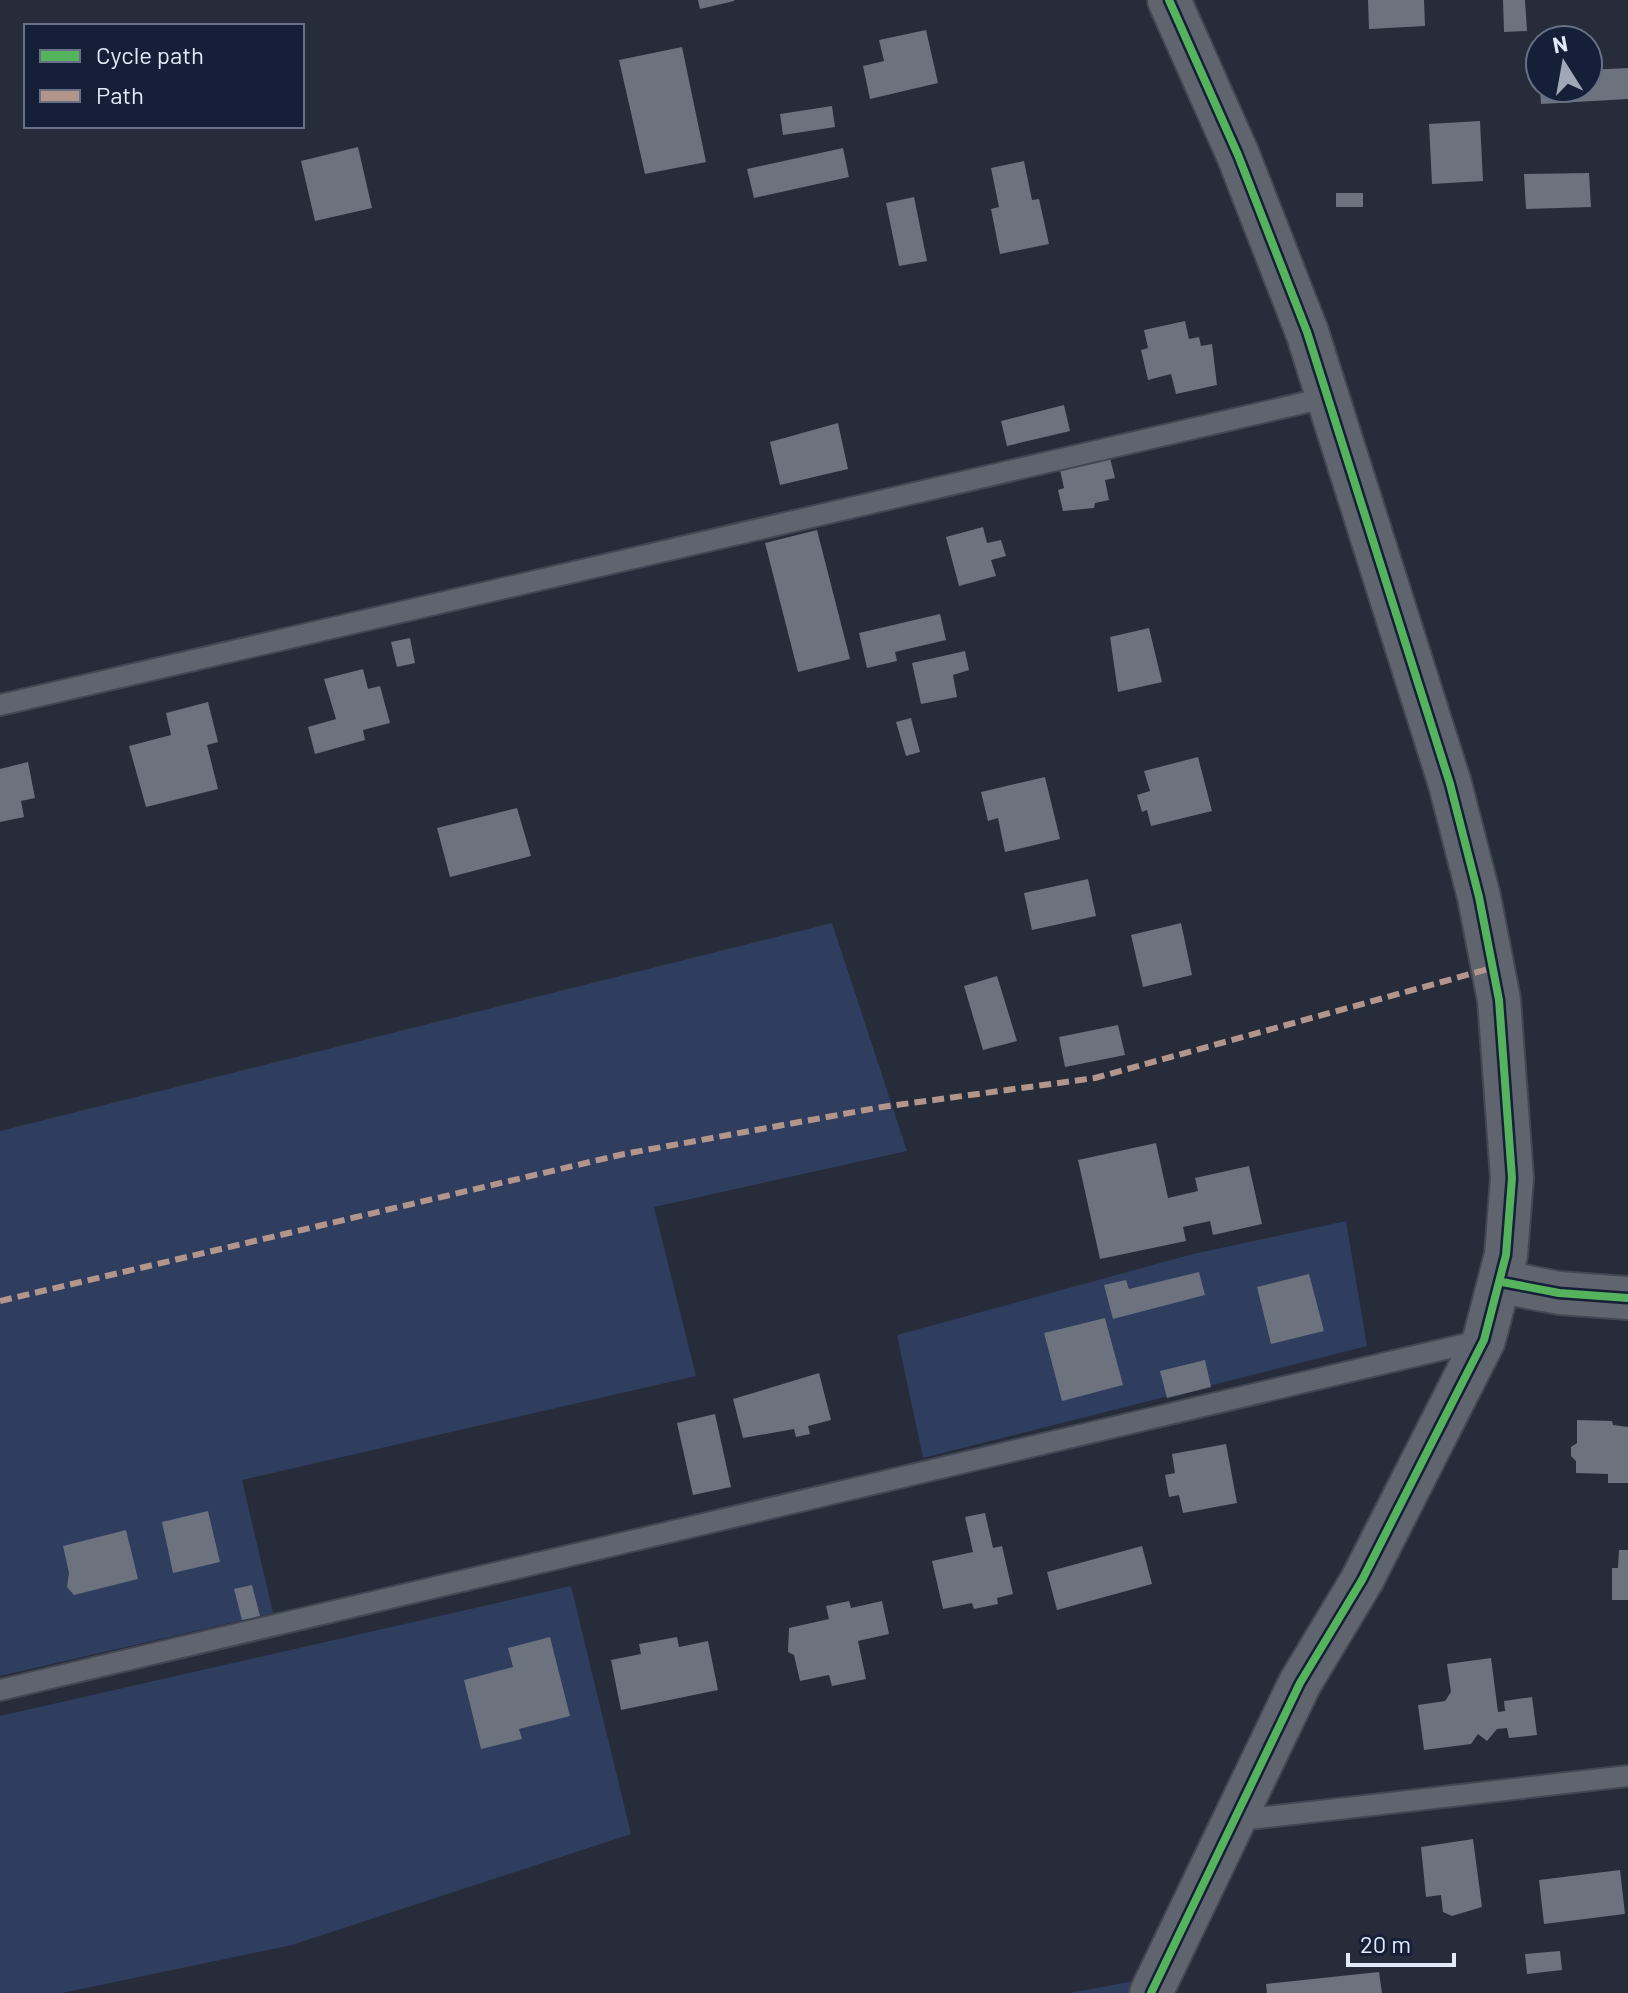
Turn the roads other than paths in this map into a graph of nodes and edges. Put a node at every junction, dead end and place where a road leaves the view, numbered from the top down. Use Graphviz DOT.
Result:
graph roads {
  1 [pos="1169,0"];
  2 [pos="1329,397"];
  3 [pos="0,705"];
  4 [pos="1502,1282"];
  5 [pos="1628,1298"];
  6 [pos="1484,1340"];
  7 [pos="0,1690"];
  8 [pos="1628,1776"];
  9 [pos="1231,1821"];
  10 [pos="1151,1993"];
  1 -- 2 [label="street"];
  2 -- 3 [label="lane"];
  2 -- 4 [label="street"];
  4 -- 5 [label="street"];
  4 -- 6 [label="street"];
  6 -- 7 [label="lane"];
  6 -- 9 [label="street"];
  8 -- 9 [label="lane"];
  9 -- 10 [label="street"];
}
